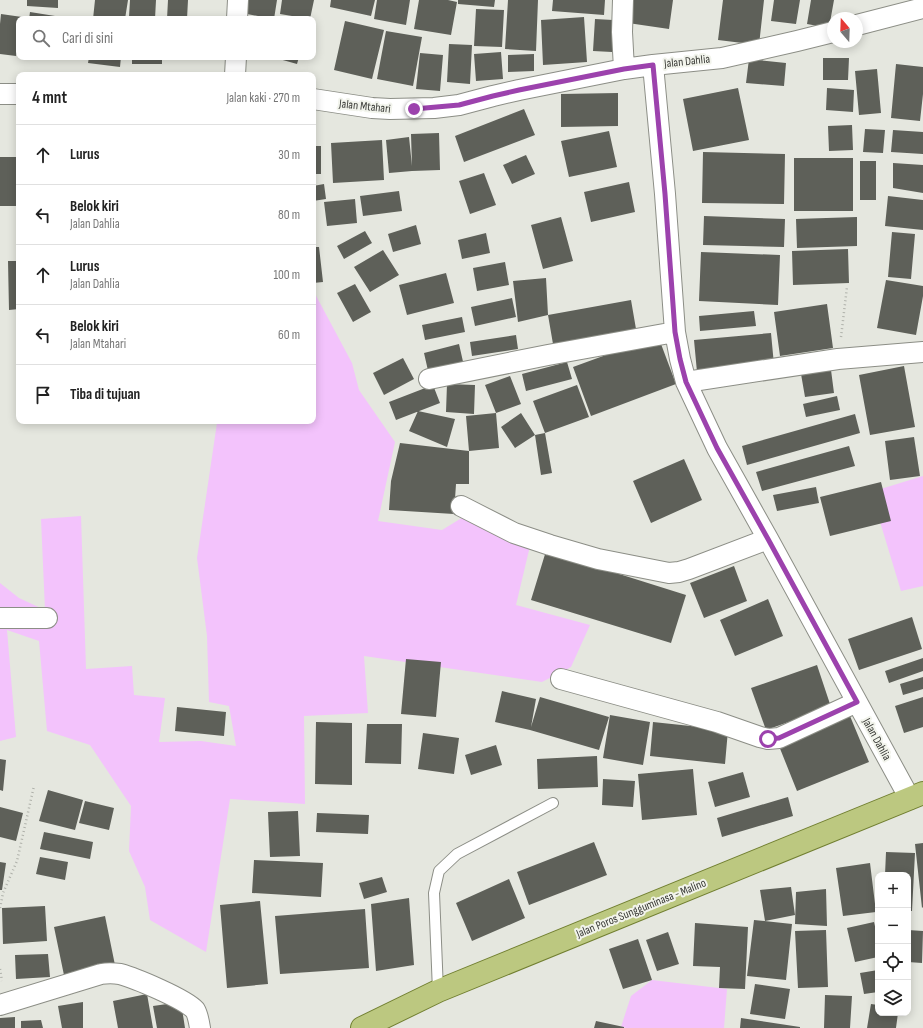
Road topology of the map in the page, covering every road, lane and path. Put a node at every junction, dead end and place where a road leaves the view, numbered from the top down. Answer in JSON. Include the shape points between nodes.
{"nodes":[{"id":1,"x":238,"y":0,"type":"edge"},
{"id":2,"x":623,"y":0,"type":"edge"},
{"id":3,"x":923,"y":8,"type":"edge"},
{"id":4,"x":237,"y":16,"type":"edge"},
{"id":5,"x":863,"y":23,"type":"edge"},
{"id":6,"x":827,"y":34,"type":"edge"},
{"id":7,"x":236,"y":60,"type":"edge"},
{"id":8,"x":653,"y":65,"type":"junction"},
{"id":9,"x":624,"y":69,"type":"junction"},
{"id":10,"x":235,"y":72,"type":"edge"},
{"id":11,"x":0,"y":94,"type":"edge"},
{"id":12,"x":16,"y":94,"type":"edge"},
{"id":13,"x":316,"y":99,"type":"edge"},
{"id":14,"x":847,"y":287,"type":"dead end"},
{"id":15,"x":675,"y":332,"type":"junction"},
{"id":16,"x":923,"y":352,"type":"edge"},
{"id":17,"x":838,"y":359,"type":"junction"},
{"id":18,"x":429,"y":379,"type":"dead end"},
{"id":19,"x":686,"y":382,"type":"junction"},
{"id":20,"x":461,"y":506,"type":"dead end"},
{"id":21,"x":768,"y":539,"type":"junction"},
{"id":22,"x":0,"y":618,"type":"edge"},
{"id":23,"x":47,"y":618,"type":"dead end"},
{"id":24,"x":561,"y":679,"type":"dead end"},
{"id":25,"x":857,"y":702,"type":"junction"},
{"id":26,"x":34,"y":786,"type":"dead end"},
{"id":27,"x":916,"y":796,"type":"edge"},
{"id":28,"x":553,"y":803,"type":"dead end"},
{"id":29,"x":0,"y":908,"type":"edge"},
{"id":30,"x":438,"y":991,"type":"junction"},
{"id":31,"x":0,"y":1005,"type":"edge"},
{"id":32,"x":366,"y":1027,"type":"edge"},
{"id":33,"x":200,"y":1028,"type":"edge"}],
"edges":[{"from":1,"to":4,"type":"street"},
{"from":2,"to":9,"type":"street"},
{"from":3,"to":5,"type":"street"},
{"from":6,"to":8,"type":"street","name":"Jalan Dahlia","via":[[722,58]]},
{"from":7,"to":10,"type":"street"},
{"from":8,"to":9,"type":"street","name":"Jalan Mtahari"},
{"from":8,"to":15,"type":"street","name":"Jalan Dahlia"},
{"from":9,"to":13,"type":"street","name":"Jalan Mtahari","via":[[512,91],[459,105],[434,108],[372,108]]},
{"from":11,"to":12,"type":"street"},
{"from":14,"to":17,"type":"path"},
{"from":15,"to":18,"type":"street"},
{"from":15,"to":19,"type":"street","name":"Jalan Dahlia"},
{"from":16,"to":17,"type":"street"},
{"from":17,"to":19,"type":"street"},
{"from":19,"to":21,"type":"street","name":"Jalan Dahlia","via":[[714,442]]},
{"from":20,"to":21,"type":"street","via":[[514,533],[550,546],[598,559],[669,573],[689,569]]},
{"from":21,"to":25,"type":"street","name":"Jalan Dahlia"},
{"from":22,"to":23,"type":"street"},
{"from":24,"to":25,"type":"street","via":[[717,722],[768,739],[779,738]]},
{"from":25,"to":27,"type":"street","name":"Jalan Dahlia"},
{"from":26,"to":29,"type":"path","via":[[17,861]]},
{"from":27,"to":30,"type":"main road","name":"Jalan Poros Sungguminasa - Malino"},
{"from":28,"to":30,"type":"lane","via":[[457,854],[439,871],[434,893]]},
{"from":30,"to":32,"type":"main road","name":"Jalan Poros Sungguminasa - Malino"},
{"from":31,"to":33,"type":"street","via":[[101,974],[120,974],[186,1003],[195,1011]]}]}
